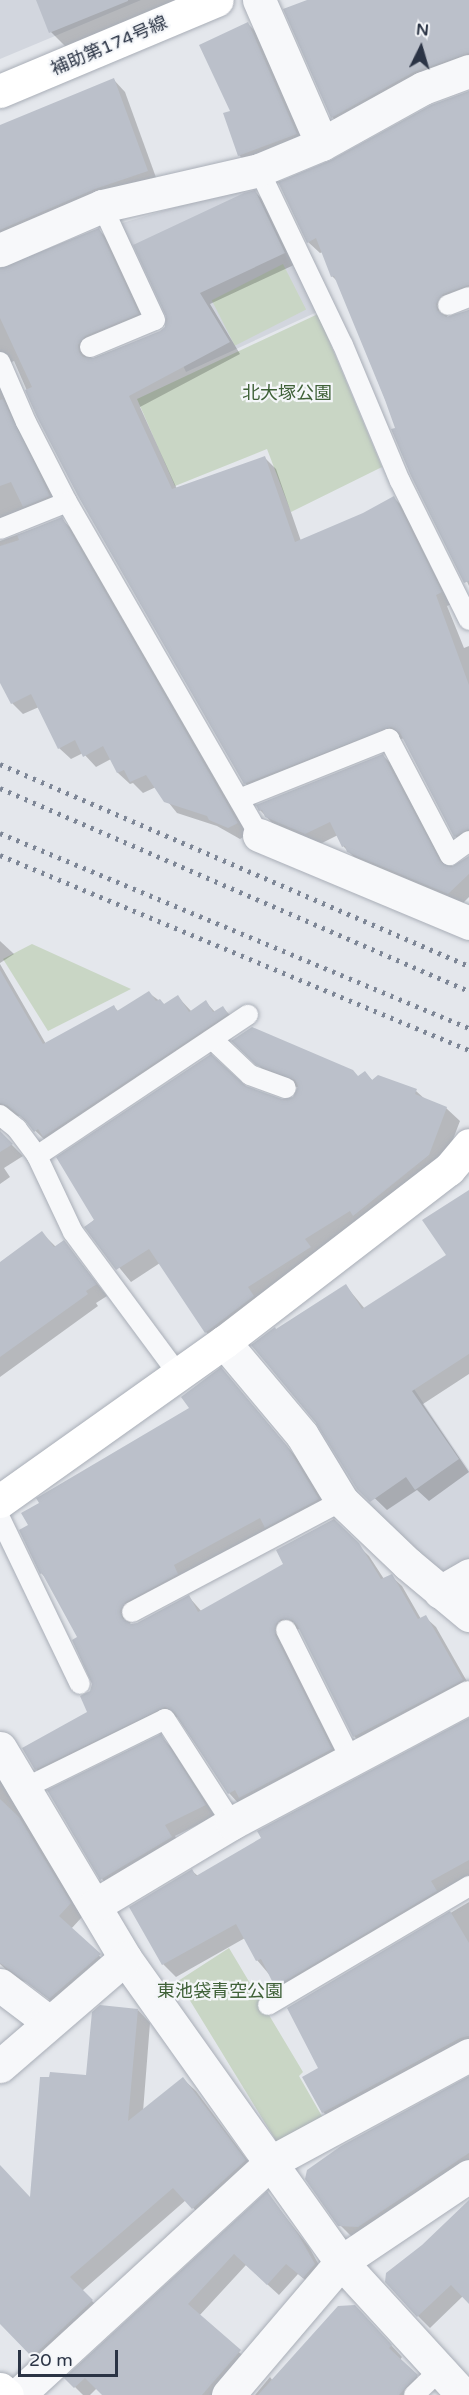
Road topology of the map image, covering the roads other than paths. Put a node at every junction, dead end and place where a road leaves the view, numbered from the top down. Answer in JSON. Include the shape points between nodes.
{"nodes":[{"id":1,"x":218,"y":0,"type":"edge"},
{"id":2,"x":259,"y":0,"type":"edge"},
{"id":3,"x":469,"y":71,"type":"edge"},
{"id":4,"x":0,"y":91,"type":"edge"},
{"id":5,"x":322,"y":144,"type":"junction"},
{"id":6,"x":259,"y":170,"type":"junction"},
{"id":7,"x":102,"y":206,"type":"junction"},
{"id":8,"x":0,"y":250,"type":"edge"},
{"id":9,"x":469,"y":297,"type":"edge"},
{"id":10,"x":448,"y":305,"type":"dead end"},
{"id":11,"x":90,"y":347,"type":"dead end"},
{"id":12,"x":0,"y":362,"type":"edge"},
{"id":13,"x":67,"y":502,"type":"junction"},
{"id":14,"x":0,"y":529,"type":"edge"},
{"id":15,"x":469,"y":620,"type":"edge"},
{"id":16,"x":239,"y":799,"type":"junction"},
{"id":17,"x":259,"y":835,"type":"joint"},
{"id":18,"x":469,"y":841,"type":"edge"},
{"id":19,"x":469,"y":923,"type":"edge"},
{"id":20,"x":248,"y":1015,"type":"dead end"},
{"id":21,"x":213,"y":1040,"type":"junction"},
{"id":22,"x":286,"y":1088,"type":"dead end"},
{"id":23,"x":0,"y":1114,"type":"edge"},
{"id":24,"x":468,"y":1148,"type":"edge"},
{"id":25,"x":36,"y":1155,"type":"junction"},
{"id":26,"x":224,"y":1342,"type":"junction"},
{"id":27,"x":179,"y":1375,"type":"junction"},
{"id":28,"x":0,"y":1501,"type":"edge"},
{"id":29,"x":342,"y":1501,"type":"junction"},
{"id":30,"x":0,"y":1518,"type":"edge"},
{"id":31,"x":469,"y":1575,"type":"edge"},
{"id":32,"x":440,"y":1592,"type":"junction"},
{"id":33,"x":132,"y":1612,"type":"dead end"},
{"id":34,"x":469,"y":1616,"type":"edge"},
{"id":35,"x":286,"y":1630,"type":"dead end"},
{"id":36,"x":80,"y":1684,"type":"dead end"},
{"id":37,"x":469,"y":1697,"type":"edge"},
{"id":38,"x":351,"y":1760,"type":"junction"},
{"id":39,"x":8,"y":1768,"type":"edge"},
{"id":40,"x":231,"y":1823,"type":"junction"},
{"id":41,"x":469,"y":1886,"type":"edge"},
{"id":42,"x":95,"y":1905,"type":"junction"},
{"id":43,"x":125,"y":1958,"type":"junction"},
{"id":44,"x":0,"y":1985,"type":"edge"},
{"id":45,"x":268,"y":2005,"type":"dead end"},
{"id":46,"x":49,"y":2022,"type":"junction"},
{"id":47,"x":469,"y":2055,"type":"edge"},
{"id":48,"x":0,"y":2066,"type":"edge"},
{"id":49,"x":271,"y":2162,"type":"junction"},
{"id":50,"x":469,"y":2176,"type":"edge"},
{"id":51,"x":341,"y":2262,"type":"junction"},
{"id":52,"x":439,"y":2371,"type":"junction"},
{"id":53,"x":0,"y":2389,"type":"edge"},
{"id":54,"x":8,"y":2395,"type":"edge"},
{"id":55,"x":18,"y":2395,"type":"edge"},
{"id":56,"x":228,"y":2395,"type":"edge"},
{"id":57,"x":414,"y":2395,"type":"edge"},
{"id":58,"x":463,"y":2395,"type":"edge"}],
"edges":[{"from":1,"to":4,"type":"main road","name":"補助第174号線"},
{"from":2,"to":5,"type":"street"},
{"from":3,"to":5,"type":"street","via":[[423,88]]},
{"from":5,"to":6,"type":"street"},
{"from":6,"to":7,"type":"street"},
{"from":6,"to":15,"type":"lane","via":[[339,336],[400,481]]},
{"from":7,"to":8,"type":"street"},
{"from":7,"to":11,"type":"lane","via":[[155,320]]},
{"from":9,"to":10,"type":"lane"},
{"from":12,"to":13,"type":"lane"},
{"from":13,"to":14,"type":"lane"},
{"from":13,"to":16,"type":"lane"},
{"from":16,"to":17,"type":"lane"},
{"from":16,"to":18,"type":"lane","via":[[389,739],[450,855]]},
{"from":17,"to":19,"type":"street"},
{"from":20,"to":21,"type":"lane"},
{"from":21,"to":22,"type":"lane","via":[[250,1075]]},
{"from":21,"to":25,"type":"lane"},
{"from":23,"to":25,"type":"lane"},
{"from":24,"to":26,"type":"main road","via":[[449,1169]]},
{"from":25,"to":27,"type":"lane","via":[[73,1232]]},
{"from":26,"to":27,"type":"main road"},
{"from":26,"to":29,"type":"street","via":[[302,1435]]},
{"from":27,"to":28,"type":"main road"},
{"from":29,"to":32,"type":"street"},
{"from":29,"to":33,"type":"lane"},
{"from":30,"to":36,"type":"lane"},
{"from":31,"to":32,"type":"street"},
{"from":32,"to":34,"type":"street"},
{"from":35,"to":38,"type":"lane"},
{"from":37,"to":38,"type":"street"},
{"from":38,"to":40,"type":"street"},
{"from":39,"to":40,"type":"lane","via":[[165,1719]]},
{"from":39,"to":42,"type":"street"},
{"from":40,"to":42,"type":"street"},
{"from":41,"to":45,"type":"lane"},
{"from":42,"to":43,"type":"street"},
{"from":43,"to":46,"type":"street"},
{"from":43,"to":49,"type":"street"},
{"from":44,"to":46,"type":"street"},
{"from":46,"to":48,"type":"street"},
{"from":47,"to":49,"type":"street"},
{"from":49,"to":51,"type":"street"},
{"from":49,"to":55,"type":"street"},
{"from":50,"to":51,"type":"street"},
{"from":51,"to":52,"type":"street"},
{"from":51,"to":56,"type":"street"},
{"from":52,"to":57,"type":"lane"},
{"from":52,"to":58,"type":"street"},
{"from":53,"to":54,"type":"main road"}]}
